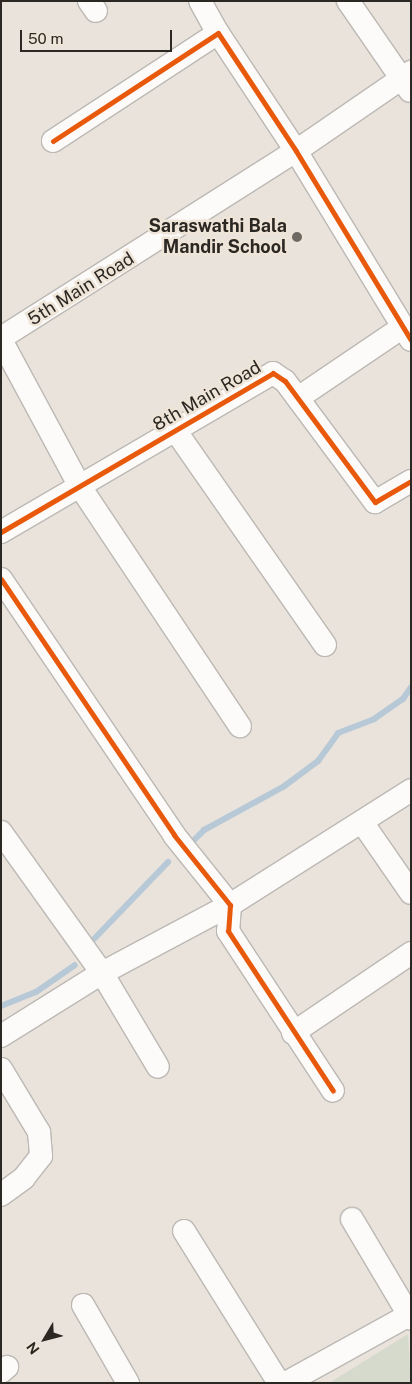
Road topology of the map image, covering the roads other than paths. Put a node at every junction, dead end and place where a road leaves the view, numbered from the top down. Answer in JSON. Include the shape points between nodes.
{"nodes":[{"id":1,"x":200,"y":1,"type":"edge"},
{"id":2,"x":348,"y":1,"type":"edge"},
{"id":3,"x":218,"y":32,"type":"junction"},
{"id":4,"x":408,"y":81,"type":"edge"},
{"id":5,"x":53,"y":141,"type":"dead end"},
{"id":6,"x":296,"y":150,"type":"junction"},
{"id":7,"x":407,"y":333,"type":"edge"},
{"id":8,"x":1,"y":339,"type":"edge"},
{"id":9,"x":298,"y":398,"type":"junction"},
{"id":10,"x":175,"y":430,"type":"junction"},
{"id":11,"x":411,"y":481,"type":"edge"},
{"id":12,"x":79,"y":485,"type":"junction"},
{"id":13,"x":1,"y":532,"type":"edge"},
{"id":14,"x":1,"y":579,"type":"edge"},
{"id":15,"x":325,"y":645,"type":"dead end"},
{"id":16,"x":240,"y":726,"type":"dead end"},
{"id":17,"x":411,"y":790,"type":"edge"},
{"id":18,"x":362,"y":822,"type":"junction"},
{"id":19,"x":1,"y":832,"type":"edge"},
{"id":20,"x":411,"y":893,"type":"edge"},
{"id":21,"x":230,"y":905,"type":"junction"},
{"id":22,"x":411,"y":953,"type":"edge"},
{"id":23,"x":102,"y":973,"type":"junction"},
{"id":24,"x":293,"y":1032,"type":"junction"},
{"id":25,"x":1,"y":1036,"type":"edge"},
{"id":26,"x":158,"y":1067,"type":"dead end"},
{"id":27,"x":1,"y":1069,"type":"edge"},
{"id":28,"x":333,"y":1091,"type":"dead end"},
{"id":29,"x":1,"y":1194,"type":"edge"},
{"id":30,"x":352,"y":1219,"type":"dead end"},
{"id":31,"x":184,"y":1231,"type":"dead end"},
{"id":32,"x":83,"y":1305,"type":"dead end"},
{"id":33,"x":410,"y":1317,"type":"edge"},
{"id":34,"x":128,"y":1383,"type":"edge"},
{"id":35,"x":279,"y":1383,"type":"edge"},
{"id":36,"x":286,"y":1383,"type":"edge"}],
"edges":[{"from":1,"to":3,"type":"street"},
{"from":2,"to":4,"type":"street"},
{"from":3,"to":5,"type":"street"},
{"from":3,"to":6,"type":"street"},
{"from":4,"to":6,"type":"street","name":"5th Main Road"},
{"from":6,"to":7,"type":"street"},
{"from":6,"to":8,"type":"street","name":"5th Main Road"},
{"from":7,"to":9,"type":"street"},
{"from":8,"to":12,"type":"street"},
{"from":9,"to":10,"type":"street","name":"8th Main Road","via":[[285,381],[273,373]]},
{"from":9,"to":11,"type":"street","name":"8th Main Road","via":[[376,502]]},
{"from":10,"to":12,"type":"street","name":"8th Main Road"},
{"from":10,"to":15,"type":"street"},
{"from":12,"to":13,"type":"street","name":"8th Main Road"},
{"from":12,"to":16,"type":"street"},
{"from":14,"to":21,"type":"street","via":[[174,835]]},
{"from":17,"to":18,"type":"street"},
{"from":18,"to":20,"type":"street"},
{"from":18,"to":21,"type":"street"},
{"from":19,"to":23,"type":"street"},
{"from":21,"to":23,"type":"street"},
{"from":21,"to":24,"type":"street","via":[[228,931]]},
{"from":22,"to":24,"type":"street"},
{"from":23,"to":25,"type":"street"},
{"from":23,"to":26,"type":"street"},
{"from":24,"to":28,"type":"street"},
{"from":27,"to":29,"type":"street","via":[[39,1132],[41,1156],[24,1178]]},
{"from":30,"to":33,"type":"street"},
{"from":31,"to":35,"type":"street"},
{"from":32,"to":34,"type":"street"},
{"from":33,"to":36,"type":"street"}]}
